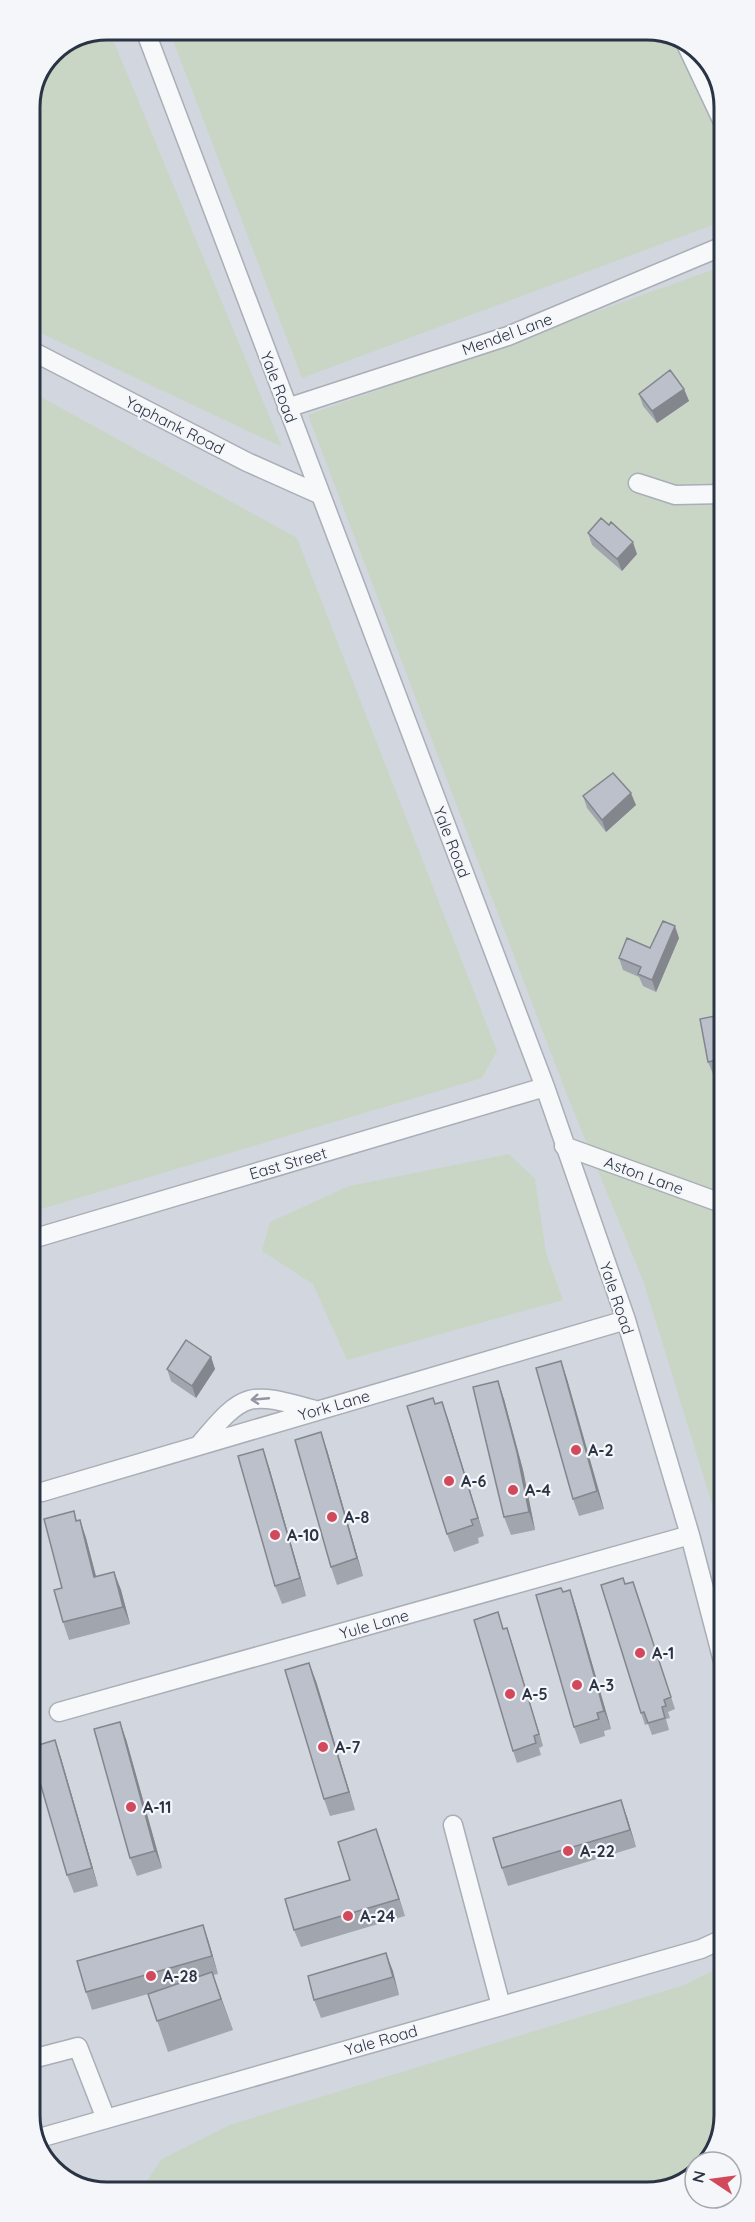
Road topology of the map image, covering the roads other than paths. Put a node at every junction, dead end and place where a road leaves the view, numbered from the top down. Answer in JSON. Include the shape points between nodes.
{"nodes":[{"id":1,"x":149,"y":40,"type":"edge"},
{"id":2,"x":692,"y":57,"type":"edge"},
{"id":3,"x":714,"y":103,"type":"edge"},
{"id":4,"x":714,"y":250,"type":"edge"},
{"id":5,"x":40,"y":355,"type":"edge"},
{"id":6,"x":287,"y":408,"type":"junction"},
{"id":7,"x":638,"y":483,"type":"dead end"},
{"id":8,"x":714,"y":494,"type":"edge"},
{"id":9,"x":321,"y":495,"type":"junction"},
{"id":10,"x":545,"y":1087,"type":"junction"},
{"id":11,"x":564,"y":1146,"type":"junction"},
{"id":12,"x":714,"y":1200,"type":"edge"},
{"id":13,"x":40,"y":1237,"type":"edge"},
{"id":14,"x":626,"y":1320,"type":"junction"},
{"id":15,"x":317,"y":1410,"type":"junction"},
{"id":16,"x":200,"y":1444,"type":"junction"},
{"id":17,"x":42,"y":1492,"type":"dead end"},
{"id":18,"x":690,"y":1535,"type":"junction"},
{"id":19,"x":714,"y":1627,"type":"edge"},
{"id":20,"x":59,"y":1712,"type":"dead end"},
{"id":21,"x":453,"y":1824,"type":"dead end"},
{"id":22,"x":714,"y":1943,"type":"edge"},
{"id":23,"x":501,"y":2006,"type":"junction"},
{"id":24,"x":40,"y":2058,"type":"edge"},
{"id":25,"x":105,"y":2119,"type":"junction"},
{"id":26,"x":45,"y":2136,"type":"edge"}],
"edges":[{"from":1,"to":6,"type":"street","name":"Yale Road"},
{"from":2,"to":3,"type":"street"},
{"from":4,"to":6,"type":"street","name":"Mendel Lane","via":[[508,336]]},
{"from":5,"to":9,"type":"street","name":"Yaphank Road","via":[[247,462]]},
{"from":6,"to":9,"type":"street","name":"Yale Road"},
{"from":7,"to":8,"type":"street","via":[[675,495]]},
{"from":9,"to":10,"type":"street","name":"Yale Road"},
{"from":10,"to":11,"type":"street","name":"Yale Road"},
{"from":10,"to":13,"type":"street","name":"East Street"},
{"from":11,"to":12,"type":"street","name":"Aston Lane"},
{"from":11,"to":14,"type":"street","name":"Yale Road"},
{"from":14,"to":15,"type":"street","name":"York Lane"},
{"from":14,"to":18,"type":"street","name":"Yale Road"},
{"from":15,"to":16,"type":"street","name":"York Lane"},
{"from":15,"to":16,"type":"street","one_way":true,"via":[[267,1397],[248,1400],[234,1405]]},
{"from":16,"to":17,"type":"street","name":"York Lane"},
{"from":18,"to":19,"type":"street","name":"Yale Road"},
{"from":18,"to":20,"type":"street","name":"Yule Lane"},
{"from":21,"to":23,"type":"street"},
{"from":22,"to":23,"type":"street","name":"Yale Road"},
{"from":23,"to":25,"type":"street","name":"Yale Road"},
{"from":24,"to":25,"type":"street","via":[[78,2047]]},
{"from":25,"to":26,"type":"street","name":"Yale Road"}]}
